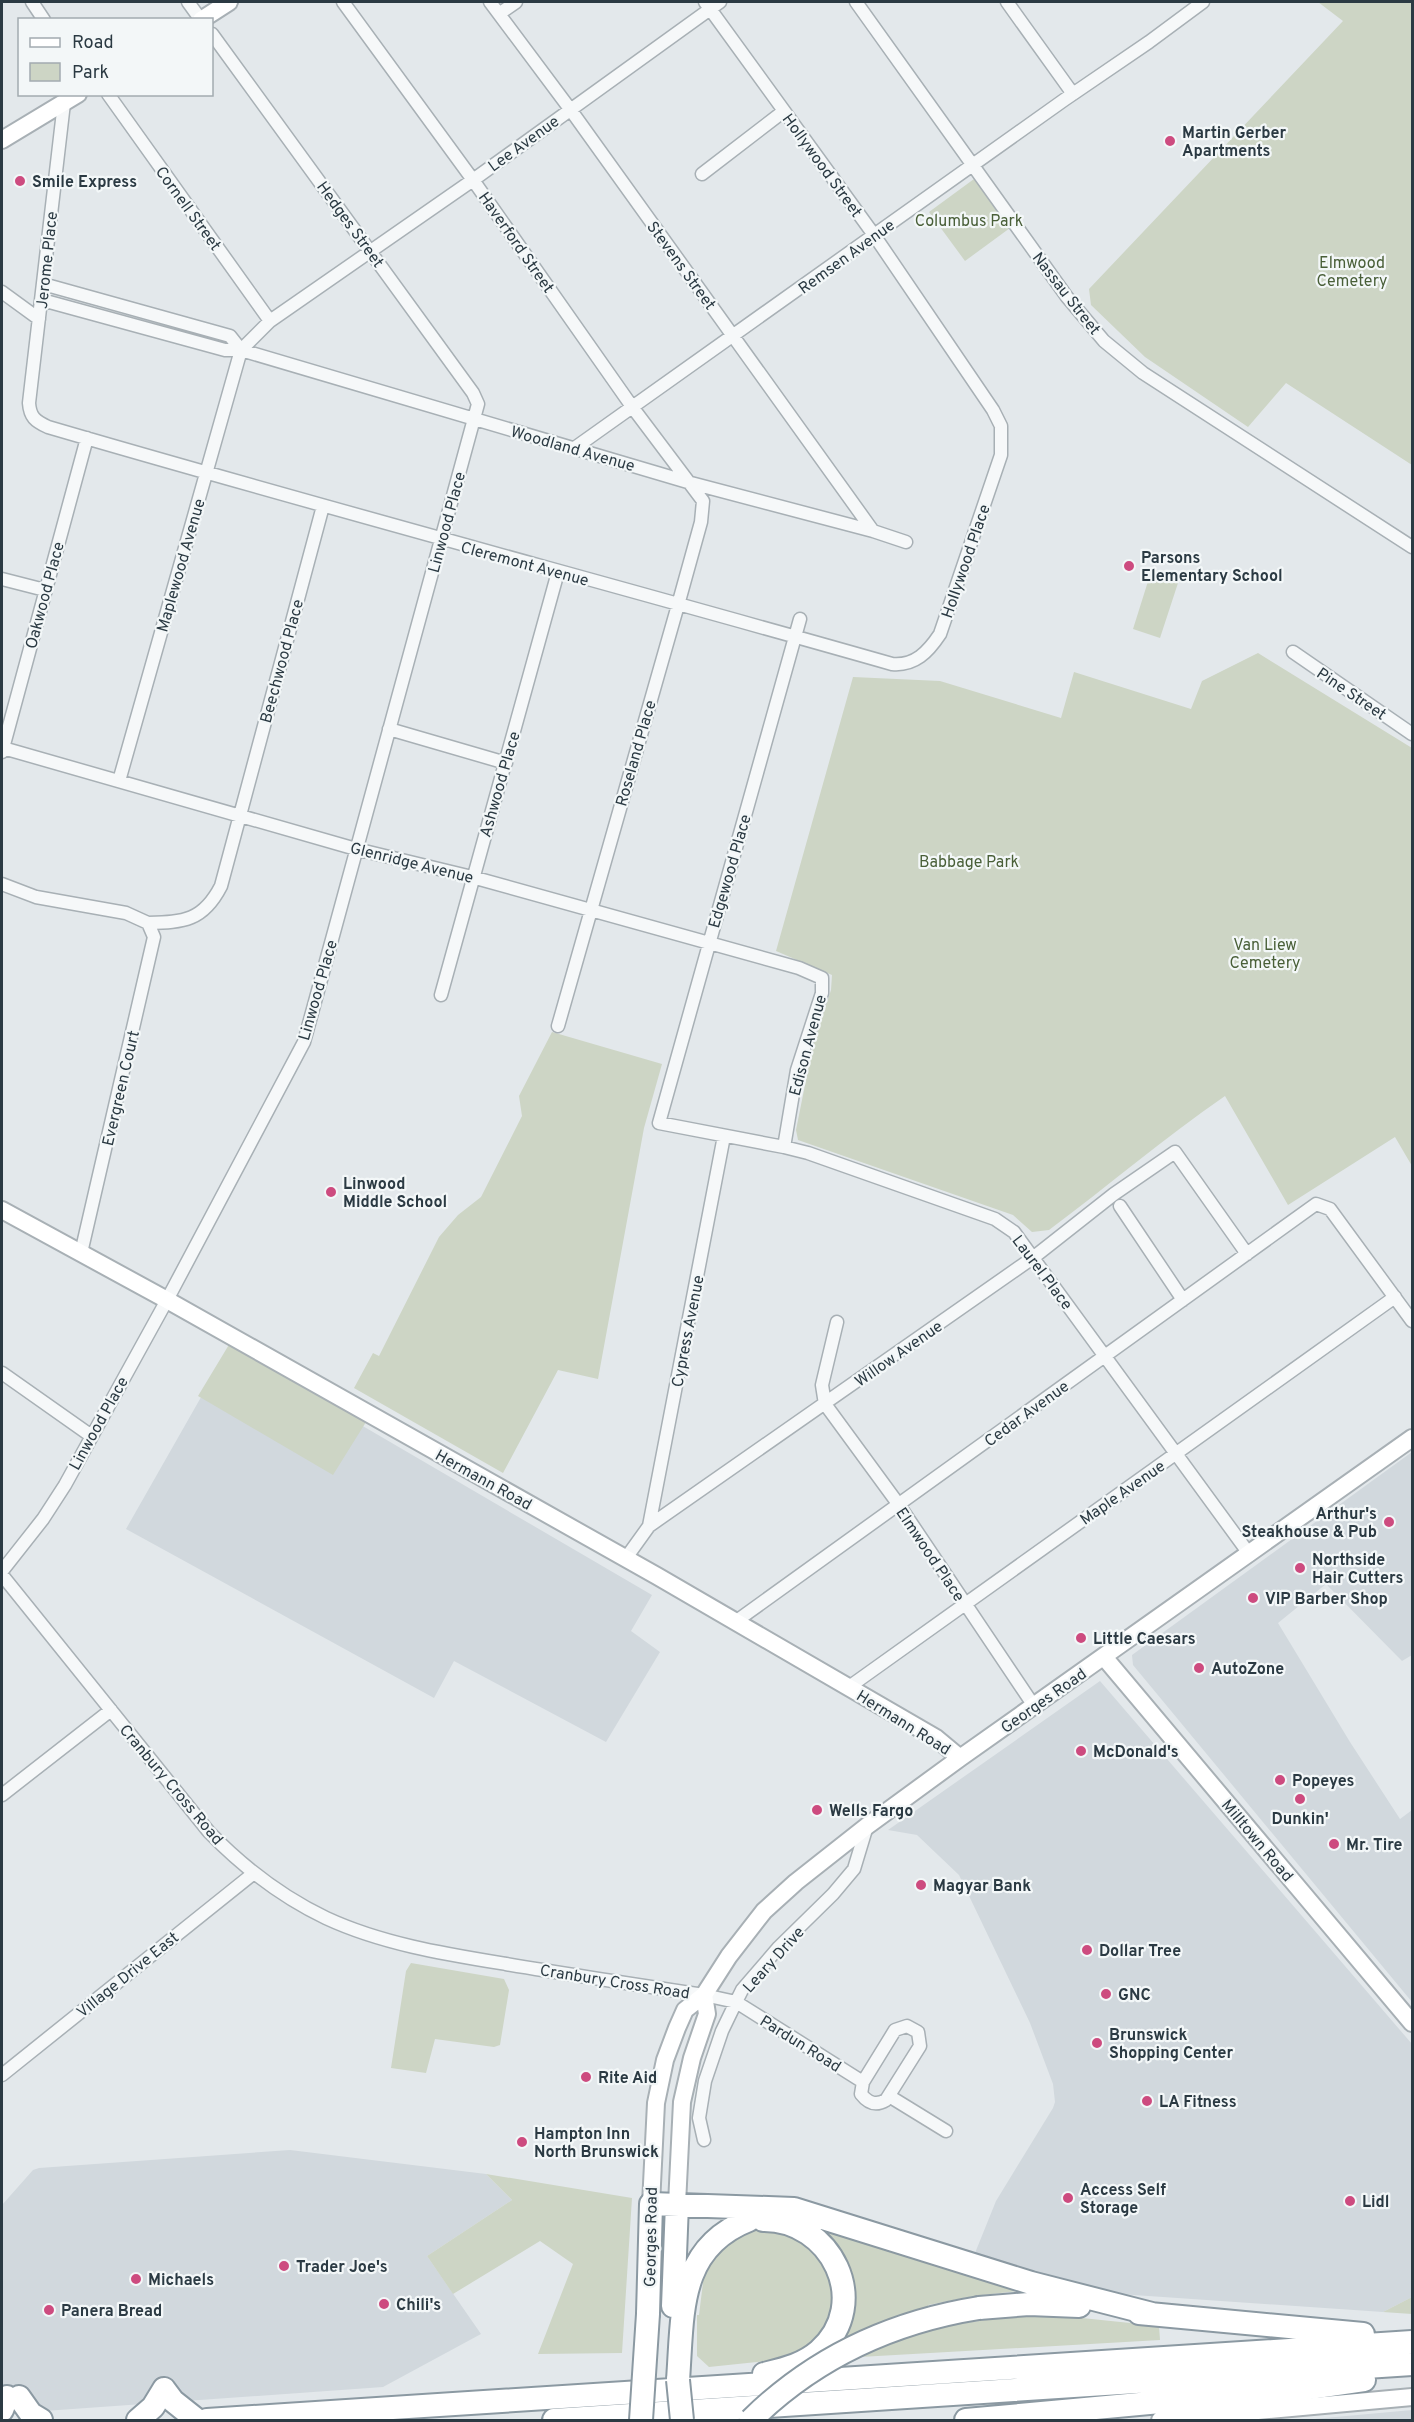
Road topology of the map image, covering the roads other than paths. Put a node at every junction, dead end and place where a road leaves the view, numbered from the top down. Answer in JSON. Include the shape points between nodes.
{"nodes":[{"id":1,"x":32,"y":2,"type":"edge"},
{"id":2,"x":188,"y":2,"type":"edge"},
{"id":3,"x":229,"y":2,"type":"edge"},
{"id":4,"x":343,"y":2,"type":"edge"},
{"id":5,"x":489,"y":2,"type":"edge"},
{"id":6,"x":516,"y":2,"type":"edge"},
{"id":7,"x":856,"y":2,"type":"edge"},
{"id":8,"x":1007,"y":2,"type":"edge"},
{"id":9,"x":1203,"y":2,"type":"edge"},
{"id":10,"x":712,"y":4,"type":"edge"},
{"id":11,"x":499,"y":14,"type":"junction"},
{"id":12,"x":43,"y":18,"type":"edge"},
{"id":13,"x":200,"y":18,"type":"edge"},
{"id":14,"x":203,"y":18,"type":"edge"},
{"id":15,"x":213,"y":35,"type":"edge"},
{"id":16,"x":1073,"y":93,"type":"junction"},
{"id":17,"x":109,"y":96,"type":"edge"},
{"id":18,"x":71,"y":98,"type":"edge"},
{"id":19,"x":570,"y":109,"type":"junction"},
{"id":20,"x":784,"y":111,"type":"junction"},
{"id":21,"x":2,"y":140,"type":"edge"},
{"id":22,"x":973,"y":165,"type":"junction"},
{"id":23,"x":702,"y":174,"type":"dead end"},
{"id":24,"x":473,"y":180,"type":"junction"},
{"id":25,"x":874,"y":235,"type":"junction"},
{"id":26,"x":371,"y":251,"type":"junction"},
{"id":27,"x":43,"y":285,"type":"junction"},
{"id":28,"x":2,"y":292,"type":"edge"},
{"id":29,"x":42,"y":300,"type":"junction"},
{"id":30,"x":39,"y":319,"type":"junction"},
{"id":31,"x":270,"y":321,"type":"junction"},
{"id":32,"x":733,"y":337,"type":"junction"},
{"id":33,"x":241,"y":350,"type":"junction"},
{"id":34,"x":633,"y":408,"type":"junction"},
{"id":35,"x":32,"y":417,"type":"joint"},
{"id":36,"x":474,"y":420,"type":"junction"},
{"id":37,"x":87,"y":438,"type":"junction"},
{"id":38,"x":576,"y":447,"type":"junction"},
{"id":39,"x":1001,"y":455,"type":"joint"},
{"id":40,"x":206,"y":473,"type":"junction"},
{"id":41,"x":691,"y":483,"type":"junction"},
{"id":42,"x":322,"y":506,"type":"junction"},
{"id":43,"x":873,"y":531,"type":"junction"},
{"id":44,"x":440,"y":540,"type":"junction"},
{"id":45,"x":906,"y":542,"type":"dead end"},
{"id":46,"x":1413,"y":547,"type":"edge"},
{"id":47,"x":558,"y":572,"type":"junction"},
{"id":48,"x":2,"y":579,"type":"edge"},
{"id":49,"x":45,"y":590,"type":"junction"},
{"id":50,"x":678,"y":605,"type":"junction"},
{"id":51,"x":800,"y":619,"type":"dead end"},
{"id":52,"x":795,"y":636,"type":"junction"},
{"id":53,"x":1293,"y":652,"type":"dead end"},
{"id":54,"x":917,"y":659,"type":"joint"},
{"id":55,"x":389,"y":729,"type":"junction"},
{"id":56,"x":1413,"y":734,"type":"edge"},
{"id":57,"x":2,"y":750,"type":"edge"},
{"id":58,"x":506,"y":763,"type":"junction"},
{"id":59,"x":119,"y":781,"type":"junction"},
{"id":60,"x":239,"y":816,"type":"junction"},
{"id":61,"x":356,"y":849,"type":"junction"},
{"id":62,"x":472,"y":877,"type":"junction"},
{"id":63,"x":2,"y":884,"type":"edge"},
{"id":64,"x":590,"y":910,"type":"junction"},
{"id":65,"x":148,"y":923,"type":"junction"},
{"id":66,"x":709,"y":943,"type":"junction"},
{"id":67,"x":822,"y":978,"type":"joint"},
{"id":68,"x":441,"y":995,"type":"dead end"},
{"id":69,"x":558,"y":1026,"type":"dead end"},
{"id":70,"x":659,"y":1123,"type":"joint"},
{"id":71,"x":724,"y":1136,"type":"junction"},
{"id":72,"x":784,"y":1147,"type":"junction"},
{"id":73,"x":1120,"y":1206,"type":"dead end"},
{"id":74,"x":2,"y":1210,"type":"edge"},
{"id":75,"x":81,"y":1253,"type":"junction"},
{"id":76,"x":1246,"y":1254,"type":"junction"},
{"id":77,"x":1034,"y":1257,"type":"junction"},
{"id":78,"x":1395,"y":1297,"type":"junction"},
{"id":79,"x":167,"y":1300,"type":"junction"},
{"id":80,"x":1183,"y":1300,"type":"junction"},
{"id":81,"x":1413,"y":1321,"type":"edge"},
{"id":82,"x":837,"y":1322,"type":"dead end"},
{"id":83,"x":1105,"y":1356,"type":"junction"},
{"id":84,"x":2,"y":1373,"type":"edge"},
{"id":85,"x":825,"y":1404,"type":"junction"},
{"id":86,"x":90,"y":1436,"type":"junction"},
{"id":87,"x":1413,"y":1438,"type":"edge"},
{"id":88,"x":1176,"y":1453,"type":"junction"},
{"id":89,"x":899,"y":1505,"type":"junction"},
{"id":90,"x":649,"y":1526,"type":"junction"},
{"id":91,"x":1250,"y":1555,"type":"junction"},
{"id":92,"x":626,"y":1558,"type":"junction"},
{"id":93,"x":2,"y":1573,"type":"edge"},
{"id":94,"x":965,"y":1603,"type":"junction"},
{"id":95,"x":735,"y":1622,"type":"junction"},
{"id":96,"x":1104,"y":1657,"type":"junction"},
{"id":97,"x":849,"y":1687,"type":"junction"},
{"id":98,"x":1034,"y":1706,"type":"junction"},
{"id":99,"x":111,"y":1710,"type":"junction"},
{"id":100,"x":960,"y":1758,"type":"junction"},
{"id":101,"x":2,"y":1795,"type":"edge"},
{"id":102,"x":867,"y":1826,"type":"junction"},
{"id":103,"x":254,"y":1873,"type":"junction"},
{"id":104,"x":704,"y":1995,"type":"junction"},
{"id":105,"x":736,"y":2002,"type":"junction"},
{"id":106,"x":1413,"y":2023,"type":"edge"},
{"id":107,"x":2,"y":2075,"type":"edge"},
{"id":108,"x":863,"y":2082,"type":"junction"},
{"id":109,"x":889,"y":2096,"type":"junction"},
{"id":110,"x":946,"y":2131,"type":"dead end"},
{"id":111,"x":704,"y":2140,"type":"dead end"},
{"id":112,"x":650,"y":2211,"type":"junction"},
{"id":113,"x":676,"y":2211,"type":"junction"},
{"id":114,"x":749,"y":2220,"type":"junction"},
{"id":115,"x":678,"y":2312,"type":"junction"},
{"id":116,"x":1152,"y":2314,"type":"junction"},
{"id":117,"x":1413,"y":2336,"type":"edge"},
{"id":118,"x":1413,"y":2342,"type":"edge"},
{"id":119,"x":1413,"y":2364,"type":"edge"},
{"id":120,"x":1413,"y":2373,"type":"edge"},
{"id":121,"x":700,"y":2388,"type":"junction"},
{"id":122,"x":1413,"y":2397,"type":"edge"},
{"id":123,"x":9,"y":2401,"type":"edge"},
{"id":124,"x":661,"y":2418,"type":"edge"},
{"id":125,"x":41,"y":2421,"type":"edge"},
{"id":126,"x":138,"y":2421,"type":"edge"},
{"id":127,"x":197,"y":2421,"type":"edge"},
{"id":128,"x":207,"y":2421,"type":"edge"},
{"id":129,"x":554,"y":2421,"type":"edge"},
{"id":130,"x":633,"y":2421,"type":"edge"},
{"id":131,"x":751,"y":2421,"type":"edge"},
{"id":132,"x":966,"y":2421,"type":"edge"},
{"id":133,"x":1160,"y":2421,"type":"edge"}],
"edges":[{"from":1,"to":12,"type":"street"},
{"from":2,"to":13,"type":"street"},
{"from":3,"to":14,"type":"street"},
{"from":4,"to":24,"type":"street","name":"Haverford Street"},
{"from":5,"to":11,"type":"street","name":"Stevens Street"},
{"from":6,"to":11,"type":"street"},
{"from":7,"to":22,"type":"street","name":"Nassau Street"},
{"from":8,"to":16,"type":"street"},
{"from":9,"to":16,"type":"street","name":"Remsen Avenue"},
{"from":10,"to":19,"type":"street","name":"Lee Avenue"},
{"from":10,"to":20,"type":"street","name":"Hollywood Street"},
{"from":11,"to":19,"type":"street","name":"Stevens Street"},
{"from":15,"to":26,"type":"street","name":"Hedges Street"},
{"from":16,"to":22,"type":"street","name":"Remsen Avenue"},
{"from":17,"to":31,"type":"street","name":"Cornell Street"},
{"from":18,"to":21,"type":"street"},
{"from":18,"to":27,"type":"street","name":"Jerome Place"},
{"from":19,"to":24,"type":"street","name":"Lee Avenue"},
{"from":19,"to":32,"type":"street","name":"Stevens Street"},
{"from":20,"to":23,"type":"street"},
{"from":20,"to":25,"type":"street","name":"Hollywood Street"},
{"from":22,"to":25,"type":"street","name":"Remsen Avenue"},
{"from":22,"to":46,"type":"street","name":"Nassau Street","via":[[1067,297],[1104,341],[1143,373]]},
{"from":24,"to":26,"type":"street","name":"Lee Avenue"},
{"from":24,"to":34,"type":"street","name":"Haverford Street"},
{"from":25,"to":32,"type":"street","name":"Remsen Avenue"},
{"from":25,"to":39,"type":"street","name":"Hollywood Street","via":[[993,410],[1001,426]]},
{"from":26,"to":31,"type":"street","name":"Lee Avenue"},
{"from":26,"to":36,"type":"street","name":"Hedges Street","via":[[477,398]]},
{"from":27,"to":29,"type":"street","name":"Jerome Place"},
{"from":27,"to":33,"type":"street","name":"Woodland Avenue","via":[[230,336]]},
{"from":28,"to":30,"type":"street"},
{"from":29,"to":30,"type":"street","name":"Jerome Place"},
{"from":29,"to":33,"type":"street","name":"Woodland Avenue","via":[[225,350]]},
{"from":30,"to":35,"type":"street","name":"Jerome Place","via":[[29,403]]},
{"from":31,"to":33,"type":"street","name":"Lee Avenue"},
{"from":32,"to":34,"type":"street","name":"Remsen Avenue"},
{"from":32,"to":43,"type":"street","name":"Stevens Street"},
{"from":33,"to":36,"type":"street","name":"Woodland Avenue"},
{"from":33,"to":40,"type":"street","name":"Maplewood Avenue"},
{"from":34,"to":38,"type":"street","name":"Remsen Avenue"},
{"from":34,"to":41,"type":"street","name":"Haverford Street"},
{"from":35,"to":37,"type":"street","name":"Cleremont Avenue","via":[[48,427]]},
{"from":36,"to":38,"type":"street","name":"Woodland Avenue"},
{"from":36,"to":44,"type":"street","name":"Linwood Place"},
{"from":37,"to":40,"type":"street","name":"Cleremont Avenue"},
{"from":37,"to":49,"type":"street","name":"Oakwood Place"},
{"from":38,"to":41,"type":"street","name":"Woodland Avenue"},
{"from":39,"to":54,"type":"street","name":"Hollywood Place","via":[[940,634]]},
{"from":40,"to":42,"type":"street","name":"Cleremont Avenue"},
{"from":40,"to":59,"type":"street","name":"Maplewood Avenue"},
{"from":41,"to":43,"type":"street","name":"Woodland Avenue"},
{"from":41,"to":50,"type":"street","name":"Roseland Place","via":[[703,501]]},
{"from":42,"to":44,"type":"street","name":"Cleremont Avenue"},
{"from":42,"to":60,"type":"street","name":"Beechwood Place"},
{"from":43,"to":45,"type":"street","name":"Woodland Avenue"},
{"from":44,"to":47,"type":"street","name":"Cleremont Avenue"},
{"from":44,"to":55,"type":"street","name":"Linwood Place"},
{"from":47,"to":50,"type":"street","name":"Cleremont Avenue"},
{"from":47,"to":58,"type":"street","name":"Ashwood Place"},
{"from":48,"to":49,"type":"street"},
{"from":49,"to":57,"type":"street","name":"Oakwood Place"},
{"from":50,"to":52,"type":"street","name":"Cleremont Avenue"},
{"from":50,"to":64,"type":"street","name":"Roseland Place"},
{"from":51,"to":52,"type":"street","name":"Edgewood Place"},
{"from":52,"to":54,"type":"street","name":"Cleremont Avenue","via":[[892,664]]},
{"from":52,"to":66,"type":"street","name":"Edgewood Place"},
{"from":53,"to":56,"type":"street","name":"Pine Street"},
{"from":55,"to":58,"type":"street"},
{"from":55,"to":61,"type":"street","name":"Linwood Place"},
{"from":57,"to":59,"type":"street","name":"Glenridge Avenue"},
{"from":58,"to":62,"type":"street","name":"Ashwood Place"},
{"from":59,"to":60,"type":"street","name":"Glenridge Avenue"},
{"from":60,"to":61,"type":"street","name":"Glenridge Avenue"},
{"from":60,"to":65,"type":"street","via":[[221,886],[212,903],[199,914],[178,922]]},
{"from":61,"to":62,"type":"street","name":"Glenridge Avenue"},
{"from":61,"to":79,"type":"street","name":"Linwood Place","via":[[304,1042]]},
{"from":62,"to":64,"type":"street","name":"Glenridge Avenue"},
{"from":62,"to":68,"type":"street","name":"Ashwood Place"},
{"from":63,"to":65,"type":"street","via":[[36,897],[126,913]]},
{"from":64,"to":66,"type":"street","name":"Glenridge Avenue"},
{"from":64,"to":69,"type":"street","name":"Roseland Place"},
{"from":65,"to":75,"type":"street","name":"Evergreen Court","via":[[154,937],[151,955]]},
{"from":66,"to":67,"type":"street","name":"Glenridge Avenue"},
{"from":66,"to":70,"type":"street","name":"Edgewood Place"},
{"from":67,"to":72,"type":"street","name":"Edison Avenue","via":[[822,993],[797,1070]]},
{"from":70,"to":71,"type":"street","name":"Laurel Place"},
{"from":71,"to":72,"type":"street","name":"Laurel Place"},
{"from":71,"to":90,"type":"street","name":"Cypress Avenue"},
{"from":72,"to":77,"type":"street","name":"Laurel Place","via":[[995,1220],[1014,1232]]},
{"from":73,"to":80,"type":"street"},
{"from":74,"to":75,"type":"street","name":"Hermann Road"},
{"from":75,"to":79,"type":"street","name":"Hermann Road"},
{"from":76,"to":77,"type":"street","name":"Willow Avenue","via":[[1176,1152],[1114,1194]]},
{"from":76,"to":78,"type":"street","name":"Cedar Avenue","via":[[1316,1204],[1330,1209]]},
{"from":76,"to":80,"type":"street","name":"Cedar Avenue"},
{"from":77,"to":83,"type":"street","name":"Laurel Place"},
{"from":77,"to":85,"type":"street","name":"Willow Avenue"},
{"from":78,"to":81,"type":"street"},
{"from":78,"to":88,"type":"street","name":"Maple Avenue"},
{"from":79,"to":86,"type":"street","name":"Linwood Place"},
{"from":79,"to":92,"type":"street","name":"Hermann Road"},
{"from":80,"to":83,"type":"street","name":"Cedar Avenue"},
{"from":82,"to":85,"type":"street","via":[[822,1385]]},
{"from":83,"to":88,"type":"street","name":"Laurel Place"},
{"from":83,"to":89,"type":"street","name":"Cedar Avenue"},
{"from":84,"to":86,"type":"street"},
{"from":85,"to":89,"type":"street","name":"Elmwood Place"},
{"from":85,"to":90,"type":"street","name":"Willow Avenue"},
{"from":86,"to":93,"type":"street","name":"Linwood Place","via":[[65,1485]]},
{"from":87,"to":91,"type":"street","name":"Georges Road"},
{"from":88,"to":91,"type":"street","name":"Laurel Place"},
{"from":88,"to":94,"type":"street","name":"Maple Avenue"},
{"from":89,"to":94,"type":"street","name":"Elmwood Place"},
{"from":89,"to":95,"type":"street","name":"Cedar Avenue"},
{"from":90,"to":92,"type":"street","name":"Willow Avenue"},
{"from":91,"to":96,"type":"street","name":"Georges Road"},
{"from":92,"to":95,"type":"street","name":"Hermann Road"},
{"from":93,"to":99,"type":"street","name":"Cranbury Cross Road"},
{"from":94,"to":97,"type":"street","name":"Maple Avenue"},
{"from":94,"to":98,"type":"street","name":"Elmwood Place"},
{"from":95,"to":97,"type":"street","name":"Hermann Road"},
{"from":96,"to":98,"type":"street","name":"Georges Road"},
{"from":96,"to":106,"type":"street","name":"Milltown Road"},
{"from":97,"to":100,"type":"street","name":"Hermann Road","via":[[936,1738]]},
{"from":98,"to":100,"type":"street","name":"Georges Road"},
{"from":99,"to":101,"type":"street"},
{"from":99,"to":103,"type":"street","name":"Cranbury Cross Road","via":[[209,1832]]},
{"from":100,"to":102,"type":"street","name":"Georges Road"},
{"from":102,"to":104,"type":"street","name":"Georges Road","via":[[764,1911]]},
{"from":102,"to":105,"type":"street","name":"Leary Drive","via":[[854,1869],[779,1947]]},
{"from":103,"to":104,"type":"street","name":"Cranbury Cross Road","via":[[306,1907],[363,1933],[444,1954]]},
{"from":103,"to":107,"type":"street","name":"Village Drive East"},
{"from":104,"to":105,"type":"street","name":"Pardun Road"},
{"from":104,"to":112,"type":"street","name":"Georges Road","via":[[685,2010],[665,2060],[654,2122]]},
{"from":104,"to":113,"type":"street","name":"Georges Road","via":[[707,2014],[682,2102]]},
{"from":105,"to":108,"type":"street","name":"Pardun Road"},
{"from":105,"to":111,"type":"street","name":"Leary Drive","via":[[705,2081],[699,2118]]},
{"from":108,"to":109,"type":"street","via":[[861,2094],[868,2101],[878,2104]]},
{"from":108,"to":109,"type":"street","via":[[895,2030],[903,2026],[913,2028],[920,2037],[920,2046]]},
{"from":109,"to":110,"type":"street"},
{"from":112,"to":113,"type":"highway"},
{"from":112,"to":124,"type":"highway","name":"Georges Road","bridge":true,"via":[[648,2314]]},
{"from":113,"to":114,"type":"highway"},
{"from":113,"to":115,"type":"highway","name":"Georges Road"},
{"from":113,"to":116,"type":"highway","via":[[794,2209],[1030,2283]]},
{"from":114,"to":115,"type":"highway","via":[[718,2236],[703,2253]]},
{"from":114,"to":121,"type":"highway","via":[[784,2222],[821,2242],[835,2261],[841,2278],[840,2318],[826,2345],[800,2364]]},
{"from":115,"to":124,"type":"highway","bridge":true,"via":[[678,2380]]},
{"from":116,"to":117,"type":"highway"},
{"from":116,"to":131,"type":"highway","bridge":true,"via":[[1044,2304],[979,2308],[913,2321],[862,2342],[813,2369]]},
{"from":118,"to":121,"type":"highway"},
{"from":119,"to":124,"type":"highway"},
{"from":120,"to":132,"type":"highway","via":[[1302,2389]]},
{"from":121,"to":128,"type":"highway"},
{"from":122,"to":133,"type":"street"},
{"from":123,"to":125,"type":"highway"},
{"from":124,"to":129,"type":"highway"},
{"from":124,"to":130,"type":"highway"},
{"from":126,"to":127,"type":"highway","via":[[157,2403],[164,2388]]}]}
